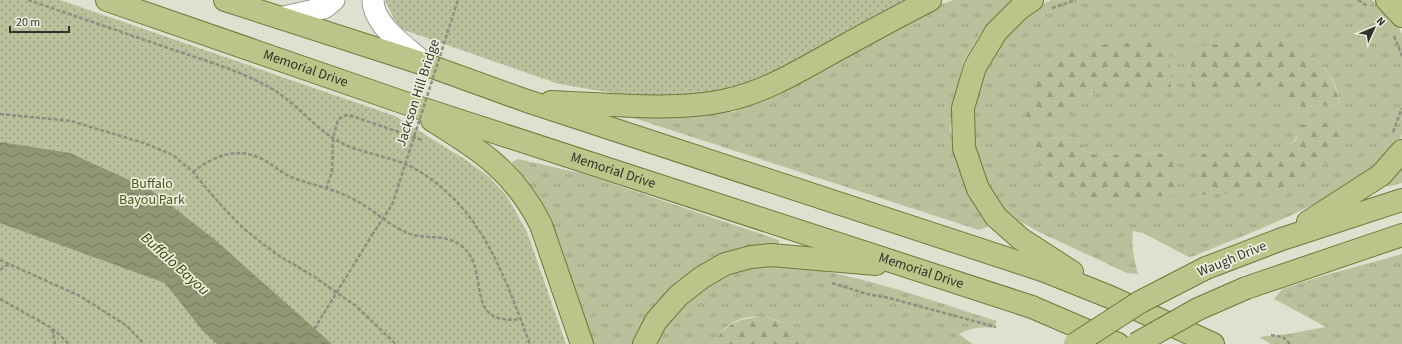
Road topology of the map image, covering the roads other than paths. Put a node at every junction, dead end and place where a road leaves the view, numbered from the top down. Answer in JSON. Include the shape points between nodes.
{"nodes":[{"id":1,"x":107,"y":0,"type":"edge"},
{"id":2,"x":225,"y":0,"type":"edge"},
{"id":3,"x":334,"y":0,"type":"edge"},
{"id":4,"x":373,"y":0,"type":"edge"},
{"id":5,"x":930,"y":0,"type":"edge"},
{"id":6,"x":1387,"y":0,"type":"edge"},
{"id":7,"x":1039,"y":6,"type":"edge"},
{"id":8,"x":1402,"y":16,"type":"edge"},
{"id":9,"x":279,"y":18,"type":"junction"},
{"id":10,"x":427,"y":65,"type":"junction"},
{"id":11,"x":527,"y":101,"type":"junction"},
{"id":12,"x":402,"y":102,"type":"junction"},
{"id":13,"x":1402,"y":151,"type":"edge"},
{"id":14,"x":1402,"y":200,"type":"edge"},
{"id":15,"x":1402,"y":235,"type":"edge"},
{"id":16,"x":1282,"y":239,"type":"junction"},
{"id":17,"x":910,"y":266,"type":"junction"},
{"id":18,"x":1110,"y":297,"type":"junction"},
{"id":19,"x":1213,"y":343,"type":"edge"},
{"id":20,"x":582,"y":344,"type":"edge"},
{"id":21,"x":644,"y":344,"type":"edge"},
{"id":22,"x":1075,"y":344,"type":"edge"},
{"id":23,"x":1118,"y":344,"type":"edge"},
{"id":24,"x":1136,"y":344,"type":"edge"}],
"edges":[{"from":1,"to":12,"type":"main road","name":"Memorial Drive"},
{"from":2,"to":9,"type":"main road"},
{"from":3,"to":9,"type":"street","via":[[324,8]]},
{"from":4,"to":10,"type":"street","via":[[374,9],[384,27]]},
{"from":5,"to":11,"type":"main road","via":[[782,80],[726,100],[696,105],[664,106]]},
{"from":6,"to":8,"type":"main road"},
{"from":7,"to":18,"type":"main road","via":[[1019,9],[996,32],[974,67],[963,108],[964,148],[978,189],[996,217],[1021,239]]},
{"from":9,"to":10,"type":"main road"},
{"from":10,"to":11,"type":"main road"},
{"from":11,"to":18,"type":"main road","via":[[1045,271]]},
{"from":12,"to":17,"type":"main road","name":"Memorial Drive"},
{"from":12,"to":20,"type":"main road","via":[[475,147],[499,166],[518,187],[541,225]]},
{"from":13,"to":16,"type":"main road","via":[[1381,175]]},
{"from":14,"to":16,"type":"main road","name":"Waugh Drive"},
{"from":15,"to":24,"type":"main road","bridge":true,"via":[[1246,288],[1198,309]]},
{"from":16,"to":22,"type":"main road","name":"Waugh Drive","bridge":true,"via":[[1206,268],[1140,302]]},
{"from":17,"to":21,"type":"main road","via":[[771,255],[725,264],[678,296],[656,321]]},
{"from":17,"to":23,"type":"main road","name":"Memorial Drive","via":[[1032,307]]},
{"from":18,"to":19,"type":"main road"}]}
